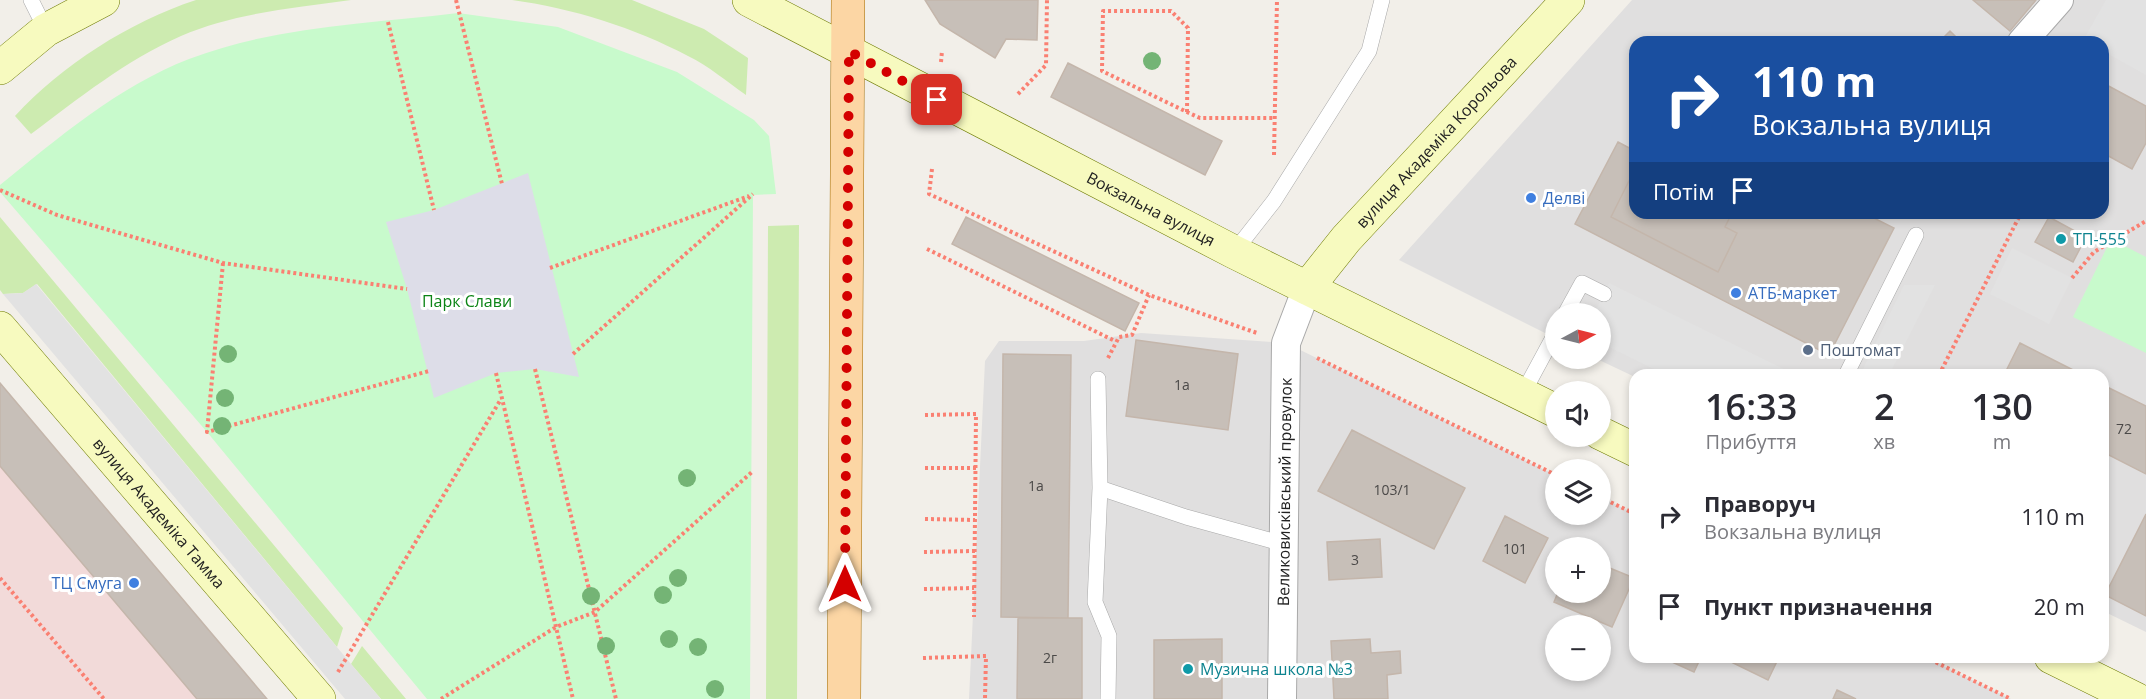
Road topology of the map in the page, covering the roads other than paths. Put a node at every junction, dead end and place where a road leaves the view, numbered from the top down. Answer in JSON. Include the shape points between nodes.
{"nodes":[{"id":1,"x":31,"y":0,"type":"edge"},
{"id":2,"x":103,"y":0,"type":"edge"},
{"id":3,"x":749,"y":0,"type":"edge"},
{"id":4,"x":849,"y":0,"type":"edge"},
{"id":5,"x":1382,"y":0,"type":"edge"},
{"id":6,"x":1568,"y":0,"type":"edge"},
{"id":7,"x":2059,"y":0,"type":"edge"},
{"id":8,"x":46,"y":30,"type":"junction"},
{"id":9,"x":2027,"y":36,"type":"edge"},
{"id":10,"x":849,"y":51,"type":"junction"},
{"id":11,"x":0,"y":68,"type":"edge"},
{"id":12,"x":1916,"y":234,"type":"dead end"},
{"id":13,"x":1234,"y":252,"type":"junction"},
{"id":14,"x":1307,"y":288,"type":"junction"},
{"id":15,"x":1604,"y":294,"type":"dead end"},
{"id":16,"x":1571,"y":303,"type":"edge"},
{"id":17,"x":0,"y":328,"type":"edge"},
{"id":18,"x":1545,"y":352,"type":"edge"},
{"id":19,"x":1849,"y":369,"type":"edge"},
{"id":20,"x":1098,"y":380,"type":"road end"},
{"id":21,"x":1522,"y":394,"type":"junction"},
{"id":22,"x":1545,"y":406,"type":"edge"},
{"id":23,"x":1611,"y":438,"type":"edge"},
{"id":24,"x":1629,"y":447,"type":"edge"},
{"id":25,"x":1100,"y":488,"type":"junction"},
{"id":26,"x":1284,"y":544,"type":"junction"},
{"id":27,"x":2063,"y":663,"type":"edge"},
{"id":28,"x":328,"y":691,"type":"edge"},
{"id":29,"x":2130,"y":698,"type":"edge"},
{"id":30,"x":844,"y":699,"type":"edge"},
{"id":31,"x":1108,"y":699,"type":"edge"},
{"id":32,"x":1282,"y":699,"type":"edge"}],
"edges":[{"from":1,"to":8,"type":"lane"},
{"from":2,"to":8,"type":"main road"},
{"from":3,"to":10,"type":"main road","name":"Вокзальна вулиця"},
{"from":4,"to":10,"type":"main road"},
{"from":5,"to":13,"type":"lane","via":[[1369,51],[1274,201]]},
{"from":6,"to":14,"type":"main road","name":"вулиця Академіка Корольова","via":[[1346,239]]},
{"from":7,"to":9,"type":"street"},
{"from":8,"to":11,"type":"main road"},
{"from":10,"to":13,"type":"main road","name":"Вокзальна вулиця"},
{"from":10,"to":30,"type":"main road"},
{"from":12,"to":19,"type":"lane"},
{"from":13,"to":14,"type":"main road","name":"Вокзальна вулиця"},
{"from":14,"to":21,"type":"main road","name":"Вокзальна вулиця"},
{"from":14,"to":26,"type":"street","name":"Великовисківський провулок","via":[[1286,343]]},
{"from":15,"to":16,"type":"lane","via":[[1582,283]]},
{"from":17,"to":28,"type":"main road","name":"вулиця Академіка Тамма"},
{"from":18,"to":21,"type":"lane"},
{"from":20,"to":25,"type":"lane"},
{"from":21,"to":22,"type":"main road","name":"Вокзальна вулиця"},
{"from":23,"to":24,"type":"main road"},
{"from":25,"to":26,"type":"lane"},
{"from":25,"to":31,"type":"lane","via":[[1095,602],[1109,636]]},
{"from":26,"to":32,"type":"street","name":"Великовисківський провулок"},
{"from":27,"to":29,"type":"main road"}]}
